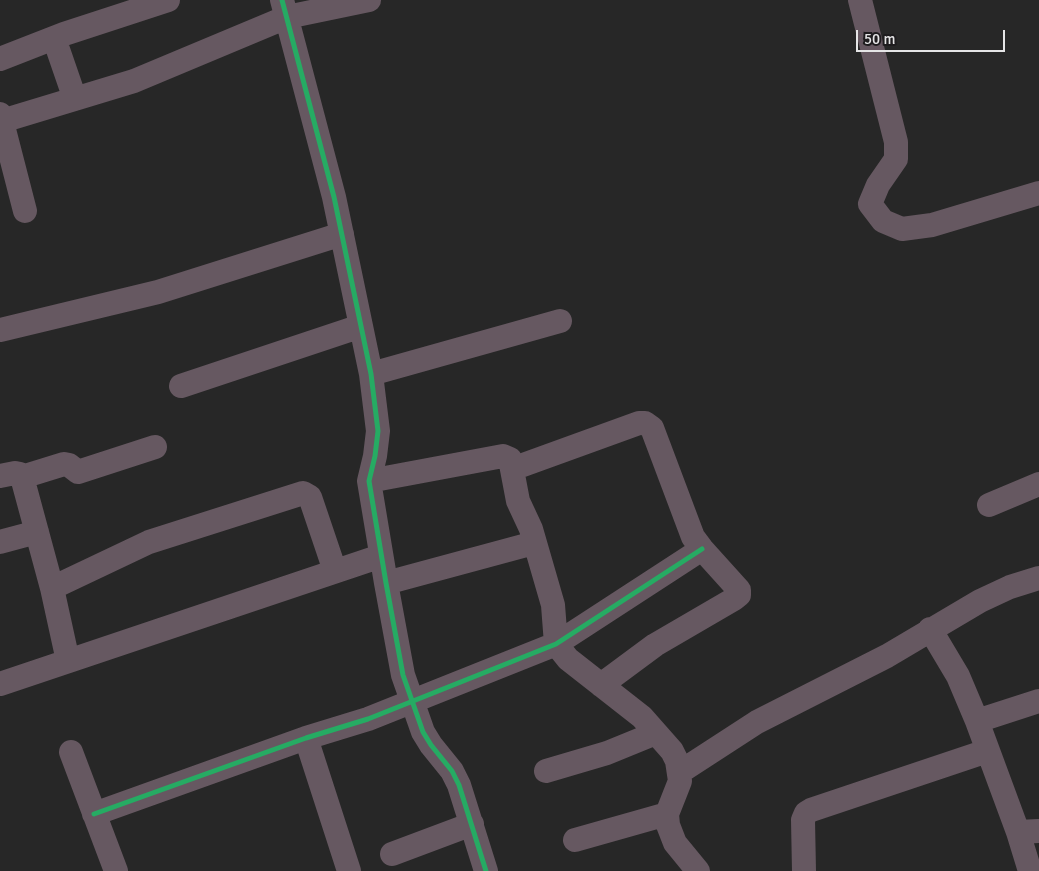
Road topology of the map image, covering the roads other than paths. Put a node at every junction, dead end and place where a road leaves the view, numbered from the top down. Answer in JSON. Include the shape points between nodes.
{"nodes":[{"id":1,"x":168,"y":0,"type":"edge"},
{"id":2,"x":369,"y":0,"type":"edge"},
{"id":3,"x":860,"y":0,"type":"edge"},
{"id":4,"x":285,"y":8,"type":"edge"},
{"id":5,"x":54,"y":38,"type":"junction"},
{"id":6,"x":0,"y":59,"type":"edge"},
{"id":7,"x":75,"y":99,"type":"junction"},
{"id":8,"x":1,"y":118,"type":"edge"},
{"id":9,"x":1039,"y":193,"type":"edge"},
{"id":10,"x":25,"y":211,"type":"dead end"},
{"id":11,"x":342,"y":234,"type":"junction"},
{"id":12,"x":560,"y":321,"type":"dead end"},
{"id":13,"x":361,"y":326,"type":"junction"},
{"id":14,"x":0,"y":330,"type":"edge"},
{"id":15,"x":371,"y":374,"type":"junction"},
{"id":16,"x":181,"y":386,"type":"dead end"},
{"id":17,"x":155,"y":448,"type":"dead end"},
{"id":18,"x":512,"y":469,"type":"junction"},
{"id":19,"x":11,"y":476,"type":"edge"},
{"id":20,"x":369,"y":481,"type":"junction"},
{"id":21,"x":1039,"y":484,"type":"edge"},
{"id":22,"x":989,"y":505,"type":"dead end"},
{"id":23,"x":37,"y":532,"type":"junction"},
{"id":24,"x":0,"y":542,"type":"edge"},
{"id":25,"x":534,"y":542,"type":"junction"},
{"id":26,"x":702,"y":549,"type":"junction"},
{"id":27,"x":381,"y":556,"type":"junction"},
{"id":28,"x":335,"y":571,"type":"junction"},
{"id":29,"x":1039,"y":578,"type":"edge"},
{"id":30,"x":386,"y":583,"type":"junction"},
{"id":31,"x":52,"y":588,"type":"junction"},
{"id":32,"x":930,"y":629,"type":"junction"},
{"id":33,"x":556,"y":644,"type":"junction"},
{"id":34,"x":68,"y":661,"type":"junction"},
{"id":35,"x":0,"y":684,"type":"edge"},
{"id":36,"x":601,"y":685,"type":"junction"},
{"id":37,"x":411,"y":700,"type":"junction"},
{"id":38,"x":1039,"y":701,"type":"edge"},
{"id":39,"x":977,"y":721,"type":"junction"},
{"id":40,"x":656,"y":733,"type":"junction"},
{"id":41,"x":306,"y":738,"type":"junction"},
{"id":42,"x":987,"y":751,"type":"junction"},
{"id":43,"x":71,"y":752,"type":"dead end"},
{"id":44,"x":546,"y":770,"type":"dead end"},
{"id":45,"x":680,"y":772,"type":"junction"},
{"id":46,"x":94,"y":814,"type":"junction"},
{"id":47,"x":667,"y":814,"type":"junction"},
{"id":48,"x":472,"y":824,"type":"junction"},
{"id":49,"x":1028,"y":832,"type":"edge"},
{"id":50,"x":575,"y":840,"type":"dead end"},
{"id":51,"x":392,"y":854,"type":"dead end"},
{"id":52,"x":116,"y":871,"type":"edge"},
{"id":53,"x":349,"y":871,"type":"edge"},
{"id":54,"x":486,"y":871,"type":"edge"},
{"id":55,"x":698,"y":871,"type":"edge"},
{"id":56,"x":804,"y":871,"type":"edge"},
{"id":57,"x":1030,"y":871,"type":"edge"}],
"edges":[{"from":1,"to":5,"type":"street"},
{"from":2,"to":4,"type":"street"},
{"from":3,"to":9,"type":"street","via":[[896,142],[896,159],[878,185],[870,204],[883,221],[902,229],[932,225]]},
{"from":4,"to":7,"type":"street","via":[[134,81]]},
{"from":4,"to":11,"type":"street"},
{"from":5,"to":6,"type":"street"},
{"from":5,"to":7,"type":"street"},
{"from":7,"to":8,"type":"street"},
{"from":8,"to":10,"type":"street"},
{"from":11,"to":13,"type":"street"},
{"from":11,"to":14,"type":"street","via":[[158,292]]},
{"from":12,"to":15,"type":"street"},
{"from":13,"to":15,"type":"street"},
{"from":13,"to":16,"type":"street"},
{"from":15,"to":20,"type":"street","via":[[378,431]]},
{"from":17,"to":19,"type":"street","via":[[78,472],[64,464]]},
{"from":18,"to":20,"type":"street","via":[[510,459],[503,456]]},
{"from":18,"to":25,"type":"street","via":[[518,501]]},
{"from":18,"to":26,"type":"street","via":[[645,423],[652,428],[688,525]]},
{"from":19,"to":23,"type":"street"},
{"from":20,"to":27,"type":"street"},
{"from":21,"to":22,"type":"street"},
{"from":23,"to":24,"type":"street"},
{"from":23,"to":31,"type":"street"},
{"from":25,"to":30,"type":"street"},
{"from":25,"to":33,"type":"street","via":[[554,605]]},
{"from":26,"to":33,"type":"street"},
{"from":26,"to":36,"type":"street","via":[[736,585],[739,595],[648,649]]},
{"from":27,"to":28,"type":"street"},
{"from":27,"to":30,"type":"street"},
{"from":28,"to":31,"type":"street","via":[[310,497],[303,493],[149,542]]},
{"from":28,"to":34,"type":"street"},
{"from":29,"to":32,"type":"street","via":[[995,593]]},
{"from":30,"to":37,"type":"street","via":[[403,675]]},
{"from":31,"to":34,"type":"street"},
{"from":32,"to":39,"type":"street","via":[[958,676]]},
{"from":32,"to":45,"type":"street","via":[[887,656],[757,722]]},
{"from":33,"to":36,"type":"street","via":[[568,659]]},
{"from":33,"to":37,"type":"street"},
{"from":34,"to":35,"type":"street"},
{"from":36,"to":40,"type":"street","via":[[642,717]]},
{"from":37,"to":41,"type":"street","via":[[355,724]]},
{"from":37,"to":48,"type":"street","via":[[422,732],[459,785]]},
{"from":38,"to":39,"type":"street"},
{"from":39,"to":42,"type":"street"},
{"from":40,"to":44,"type":"street","via":[[607,753]]},
{"from":40,"to":45,"type":"street","via":[[672,751]]},
{"from":41,"to":46,"type":"street"},
{"from":41,"to":53,"type":"street"},
{"from":42,"to":49,"type":"street"},
{"from":42,"to":56,"type":"street","via":[[806,813],[803,820]]},
{"from":43,"to":46,"type":"street"},
{"from":45,"to":47,"type":"street","via":[[680,781]]},
{"from":46,"to":52,"type":"street"},
{"from":47,"to":50,"type":"street"},
{"from":47,"to":55,"type":"street","via":[[675,843]]},
{"from":48,"to":51,"type":"street"},
{"from":48,"to":54,"type":"street"},
{"from":49,"to":57,"type":"street"}]}
